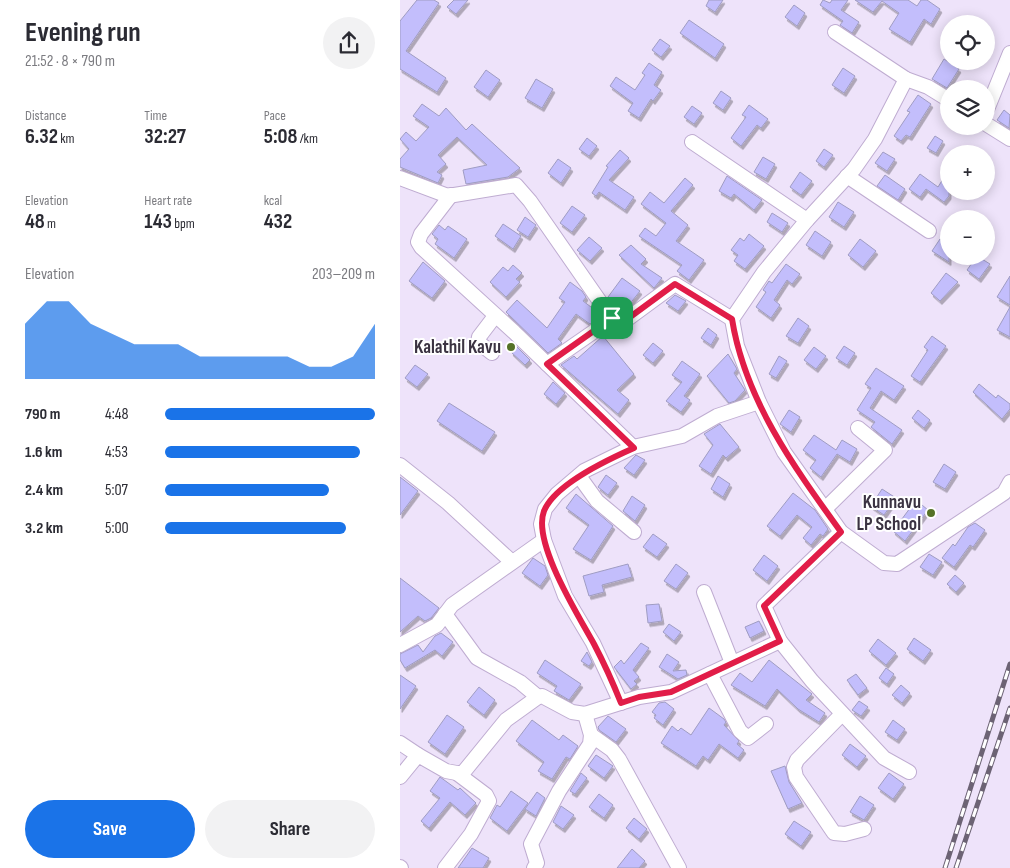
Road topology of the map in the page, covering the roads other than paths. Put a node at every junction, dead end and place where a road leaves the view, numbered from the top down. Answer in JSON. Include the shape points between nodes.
{"nodes":[{"id":1,"x":835,"y":32,"type":"dead end"},
{"id":2,"x":1010,"y":53,"type":"edge"},
{"id":3,"x":906,"y":80,"type":"junction"},
{"id":4,"x":995,"y":90,"type":"edge"},
{"id":5,"x":940,"y":94,"type":"edge"},
{"id":6,"x":995,"y":130,"type":"edge"},
{"id":7,"x":1010,"y":140,"type":"edge"},
{"id":8,"x":692,"y":142,"type":"dead end"},
{"id":9,"x":847,"y":176,"type":"junction"},
{"id":10,"x":400,"y":178,"type":"edge"},
{"id":11,"x":451,"y":195,"type":"junction"},
{"id":12,"x":807,"y":220,"type":"junction"},
{"id":13,"x":929,"y":231,"type":"dead end"},
{"id":14,"x":494,"y":316,"type":"junction"},
{"id":15,"x":612,"y":318,"type":"junction"},
{"id":16,"x":732,"y":319,"type":"junction"},
{"id":17,"x":492,"y":353,"type":"dead end"},
{"id":18,"x":547,"y":364,"type":"junction"},
{"id":19,"x":759,"y":402,"type":"junction"},
{"id":20,"x":858,"y":428,"type":"dead end"},
{"id":21,"x":634,"y":448,"type":"junction"},
{"id":22,"x":400,"y":465,"type":"edge"},
{"id":23,"x":579,"y":476,"type":"junction"},
{"id":24,"x":1010,"y":482,"type":"edge"},
{"id":25,"x":825,"y":510,"type":"junction"},
{"id":26,"x":634,"y":532,"type":"dead end"},
{"id":27,"x":841,"y":532,"type":"junction"},
{"id":28,"x":544,"y":540,"type":"junction"},
{"id":29,"x":512,"y":562,"type":"junction"},
{"id":30,"x":704,"y":592,"type":"dead end"},
{"id":31,"x":445,"y":614,"type":"junction"},
{"id":32,"x":780,"y":641,"type":"junction"},
{"id":33,"x":400,"y":645,"type":"edge"},
{"id":34,"x":732,"y":663,"type":"junction"},
{"id":35,"x":710,"y":674,"type":"junction"},
{"id":36,"x":538,"y":697,"type":"junction"},
{"id":37,"x":621,"y":703,"type":"junction"},
{"id":38,"x":585,"y":714,"type":"junction"},
{"id":39,"x":842,"y":714,"type":"junction"},
{"id":40,"x":766,"y":724,"type":"dead end"},
{"id":41,"x":590,"y":735,"type":"junction"},
{"id":42,"x":400,"y":743,"type":"edge"},
{"id":43,"x":418,"y":755,"type":"junction"},
{"id":44,"x":909,"y":772,"type":"dead end"},
{"id":45,"x":458,"y":774,"type":"junction"},
{"id":46,"x":400,"y":777,"type":"edge"},
{"id":47,"x":864,"y":829,"type":"dead end"},
{"id":48,"x":445,"y":868,"type":"edge"},
{"id":49,"x":534,"y":868,"type":"edge"},
{"id":50,"x":679,"y":868,"type":"edge"}],
"edges":[{"from":1,"to":3,"type":"street"},
{"from":2,"to":4,"type":"street"},
{"from":3,"to":5,"type":"street"},
{"from":3,"to":9,"type":"street","via":[[875,139]]},
{"from":6,"to":7,"type":"street"},
{"from":8,"to":12,"type":"street"},
{"from":9,"to":12,"type":"street"},
{"from":9,"to":13,"type":"street"},
{"from":10,"to":11,"type":"street"},
{"from":11,"to":14,"type":"street","via":[[426,226],[418,242]]},
{"from":11,"to":15,"type":"street","via":[[516,185]]},
{"from":12,"to":16,"type":"street","via":[[764,272]]},
{"from":14,"to":17,"type":"street","via":[[478,342]]},
{"from":14,"to":18,"type":"street"},
{"from":15,"to":16,"type":"street","via":[[626,320],[675,284]]},
{"from":15,"to":18,"type":"street"},
{"from":16,"to":19,"type":"street","via":[[736,346]]},
{"from":18,"to":21,"type":"street"},
{"from":19,"to":21,"type":"street","via":[[717,416],[682,436]]},
{"from":19,"to":25,"type":"street","via":[[784,452]]},
{"from":20,"to":25,"type":"street","via":[[885,450]]},
{"from":21,"to":23,"type":"street"},
{"from":22,"to":29,"type":"street","via":[[448,503]]},
{"from":23,"to":26,"type":"street","via":[[597,500]]},
{"from":23,"to":28,"type":"street","via":[[545,509],[541,524]]},
{"from":24,"to":27,"type":"street","via":[[1004,493],[897,564],[884,563]]},
{"from":25,"to":27,"type":"street"},
{"from":27,"to":32,"type":"street","via":[[764,606]]},
{"from":28,"to":29,"type":"street"},
{"from":28,"to":37,"type":"street","via":[[565,596],[593,643]]},
{"from":29,"to":31,"type":"street","via":[[452,605]]},
{"from":30,"to":34,"type":"street"},
{"from":31,"to":33,"type":"street","via":[[438,625]]},
{"from":31,"to":36,"type":"street","via":[[477,658],[520,682]]},
{"from":32,"to":34,"type":"street"},
{"from":32,"to":39,"type":"street"},
{"from":34,"to":35,"type":"street"},
{"from":35,"to":37,"type":"street","via":[[671,692]]},
{"from":35,"to":40,"type":"street","via":[[740,731],[748,738]]},
{"from":36,"to":38,"type":"street","via":[[542,696],[572,712]]},
{"from":36,"to":45,"type":"street","via":[[506,720],[466,771]]},
{"from":37,"to":38,"type":"street"},
{"from":38,"to":41,"type":"street"},
{"from":39,"to":44,"type":"street","via":[[884,758]]},
{"from":39,"to":47,"type":"street","via":[[794,767],[796,777],[834,833]]},
{"from":41,"to":49,"type":"street","via":[[590,744],[559,791],[531,844],[537,863]]},
{"from":41,"to":50,"type":"street","via":[[619,759]]},
{"from":42,"to":43,"type":"street"},
{"from":43,"to":45,"type":"street"},
{"from":43,"to":46,"type":"street"},
{"from":45,"to":48,"type":"street","via":[[490,801],[471,834]]}]}
